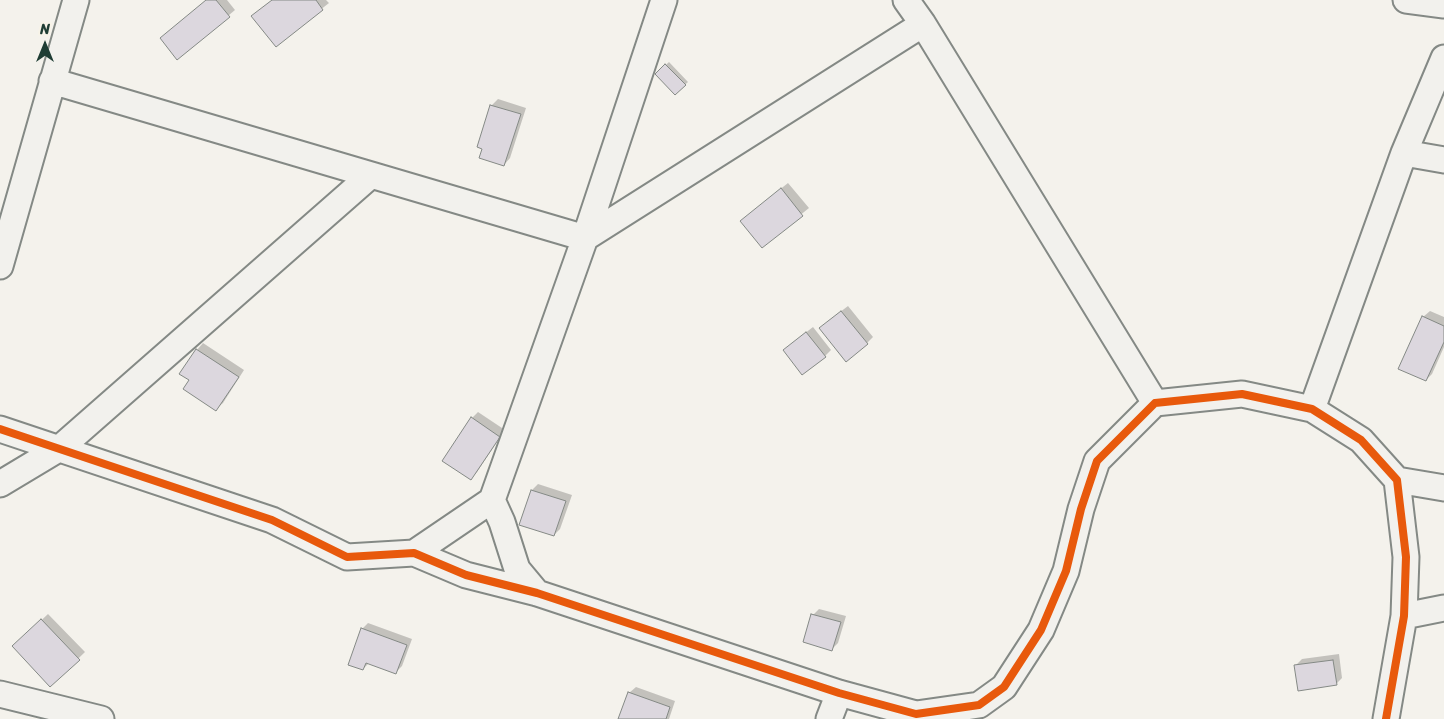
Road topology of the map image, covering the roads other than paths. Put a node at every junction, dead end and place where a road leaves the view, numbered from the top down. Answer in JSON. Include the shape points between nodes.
{"nodes":[{"id":1,"x":76,"y":0,"type":"edge"},
{"id":2,"x":664,"y":0,"type":"edge"},
{"id":3,"x":906,"y":0,"type":"edge"},
{"id":4,"x":1406,"y":0,"type":"edge"},
{"id":5,"x":1444,"y":6,"type":"edge"},
{"id":6,"x":923,"y":24,"type":"junction"},
{"id":7,"x":1444,"y":58,"type":"edge"},
{"id":8,"x":52,"y":81,"type":"junction"},
{"id":9,"x":1404,"y":152,"type":"junction"},
{"id":10,"x":1444,"y":160,"type":"edge"},
{"id":11,"x":371,"y":175,"type":"junction"},
{"id":12,"x":585,"y":238,"type":"junction"},
{"id":13,"x":0,"y":266,"type":"edge"},
{"id":14,"x":1156,"y":403,"type":"junction"},
{"id":15,"x":1312,"y":409,"type":"junction"},
{"id":16,"x":0,"y":429,"type":"edge"},
{"id":17,"x":60,"y":448,"type":"junction"},
{"id":18,"x":1397,"y":480,"type":"junction"},
{"id":19,"x":0,"y":484,"type":"edge"},
{"id":20,"x":1444,"y":488,"type":"edge"},
{"id":21,"x":492,"y":500,"type":"junction"},
{"id":22,"x":414,"y":553,"type":"junction"},
{"id":23,"x":537,"y":593,"type":"junction"},
{"id":24,"x":1444,"y":608,"type":"edge"},
{"id":25,"x":1404,"y":616,"type":"junction"},
{"id":26,"x":839,"y":693,"type":"junction"},
{"id":27,"x":0,"y":694,"type":"edge"},
{"id":28,"x":981,"y":712,"type":"edge"},
{"id":29,"x":101,"y":719,"type":"edge"},
{"id":30,"x":829,"y":719,"type":"edge"},
{"id":31,"x":1386,"y":719,"type":"edge"}],
"edges":[{"from":1,"to":8,"type":"street"},
{"from":2,"to":12,"type":"street"},
{"from":3,"to":6,"type":"street"},
{"from":4,"to":5,"type":"street"},
{"from":6,"to":12,"type":"street"},
{"from":6,"to":14,"type":"street"},
{"from":7,"to":9,"type":"street"},
{"from":8,"to":11,"type":"street"},
{"from":8,"to":13,"type":"street"},
{"from":9,"to":10,"type":"street"},
{"from":9,"to":15,"type":"street"},
{"from":11,"to":12,"type":"street"},
{"from":11,"to":17,"type":"street"},
{"from":12,"to":21,"type":"street"},
{"from":14,"to":15,"type":"street","via":[[1242,394]]},
{"from":14,"to":28,"type":"street","via":[[1097,461],[1066,571],[1041,630],[1004,688]]},
{"from":15,"to":18,"type":"street","via":[[1361,440]]},
{"from":16,"to":17,"type":"street"},
{"from":17,"to":19,"type":"street"},
{"from":17,"to":22,"type":"street","via":[[272,520],[347,557]]},
{"from":18,"to":20,"type":"street"},
{"from":18,"to":25,"type":"street","via":[[1406,557]]},
{"from":21,"to":22,"type":"street"},
{"from":21,"to":23,"type":"street","via":[[517,569]]},
{"from":22,"to":23,"type":"street","via":[[466,575]]},
{"from":23,"to":26,"type":"street"},
{"from":24,"to":25,"type":"street"},
{"from":25,"to":31,"type":"street"},
{"from":26,"to":28,"type":"street","via":[[916,714]]},
{"from":26,"to":30,"type":"street"},
{"from":27,"to":29,"type":"street"}]}
